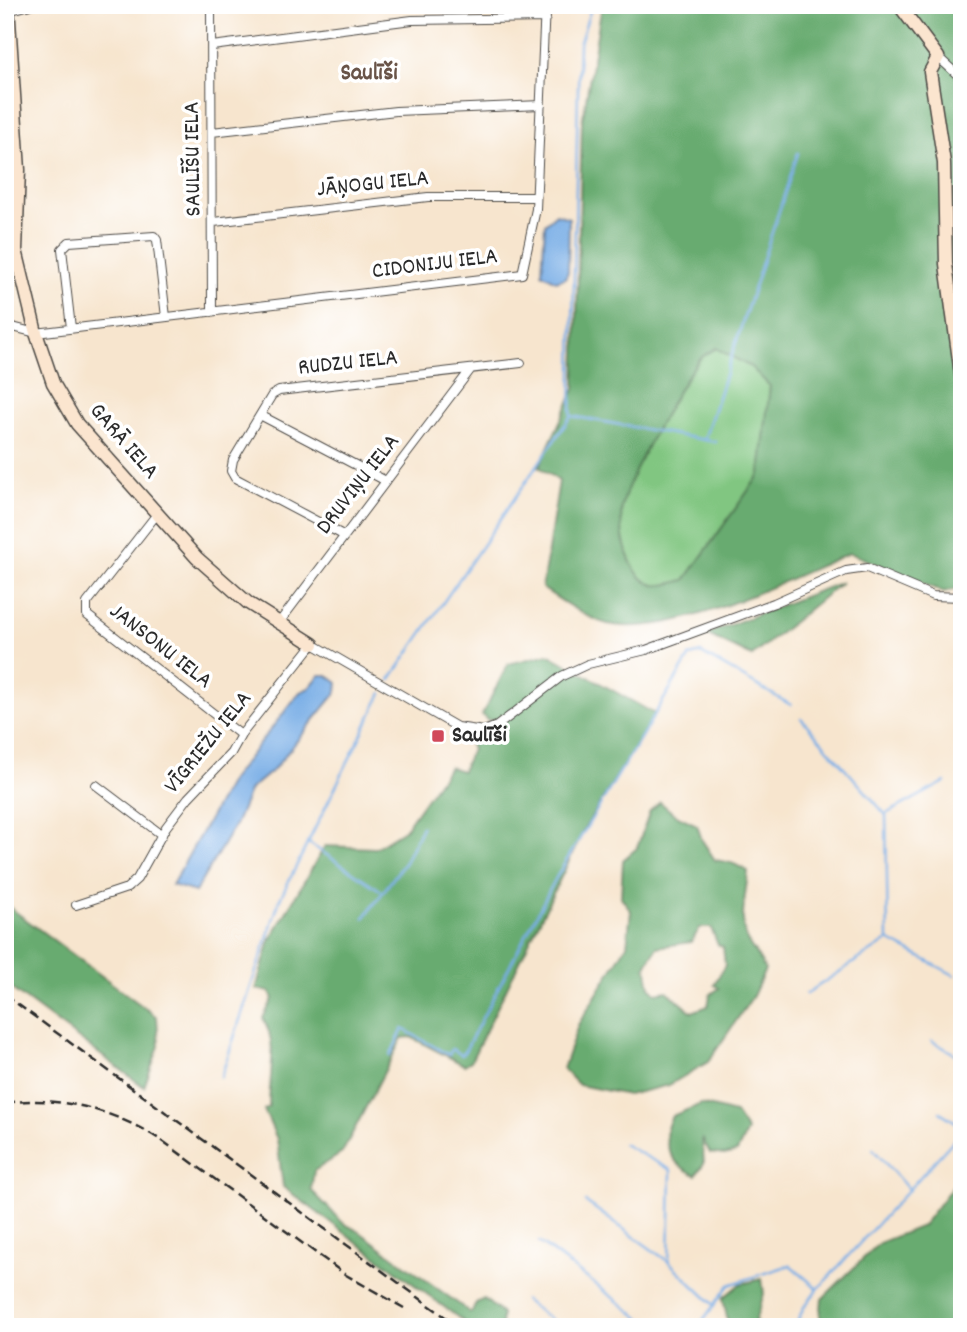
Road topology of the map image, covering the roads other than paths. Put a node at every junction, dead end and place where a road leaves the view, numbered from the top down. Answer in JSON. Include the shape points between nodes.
{"nodes":[{"id":1,"x":30,"y":5,"type":"edge"},
{"id":2,"x":211,"y":5,"type":"edge"},
{"id":3,"x":545,"y":5,"type":"edge"},
{"id":4,"x":898,"y":5,"type":"edge"},
{"id":5,"x":8,"y":8,"type":"edge"},
{"id":6,"x":546,"y":18,"type":"junction"},
{"id":7,"x":212,"y":46,"type":"junction"},
{"id":8,"x":938,"y":57,"type":"junction"},
{"id":9,"x":962,"y":79,"type":"edge"},
{"id":10,"x":541,"y":106,"type":"junction"},
{"id":11,"x":212,"y":132,"type":"junction"},
{"id":12,"x":536,"y":197,"type":"junction"},
{"id":13,"x":214,"y":222,"type":"junction"},
{"id":14,"x":212,"y":312,"type":"junction"},
{"id":15,"x":166,"y":317,"type":"junction"},
{"id":16,"x":5,"y":325,"type":"edge"},
{"id":17,"x":71,"y":328,"type":"junction"},
{"id":18,"x":36,"y":333,"type":"junction"},
{"id":19,"x":521,"y":363,"type":"dead end"},
{"id":20,"x":471,"y":369,"type":"junction"},
{"id":21,"x":962,"y":382,"type":"edge"},
{"id":22,"x":260,"y":415,"type":"junction"},
{"id":23,"x":386,"y":481,"type":"junction"},
{"id":24,"x":158,"y":514,"type":"junction"},
{"id":25,"x":344,"y":536,"type":"junction"},
{"id":26,"x":962,"y":597,"type":"edge"},
{"id":27,"x":278,"y":624,"type":"junction"},
{"id":28,"x":313,"y":645,"type":"junction"},
{"id":29,"x":241,"y":735,"type":"junction"},
{"id":30,"x":96,"y":785,"type":"dead end"},
{"id":31,"x":162,"y":835,"type":"junction"},
{"id":32,"x":76,"y":905,"type":"dead end"}],
"edges":[{"from":1,"to":5,"type":"street"},
{"from":2,"to":7,"type":"street","name":"SAULĪŠU IELA"},
{"from":3,"to":6,"type":"street","name":"CIDONIJU IELA"},
{"from":4,"to":8,"type":"street"},
{"from":5,"to":18,"type":"street","name":"GARĀ IELA","via":[[19,170],[14,232]]},
{"from":6,"to":7,"type":"street","via":[[412,20]]},
{"from":6,"to":10,"type":"street","name":"CIDONIJU IELA"},
{"from":7,"to":11,"type":"street","name":"SAULĪŠU IELA"},
{"from":8,"to":9,"type":"street"},
{"from":8,"to":21,"type":"street","via":[[930,72],[944,163],[946,264]]},
{"from":10,"to":11,"type":"street","via":[[396,111]]},
{"from":10,"to":12,"type":"street","name":"CIDONIJU IELA"},
{"from":11,"to":13,"type":"street","name":"SAULĪŠU IELA"},
{"from":12,"to":13,"type":"street","name":"JĀŅOGU IELA","via":[[428,197]]},
{"from":12,"to":14,"type":"street","name":"CIDONIJU IELA","via":[[522,274]]},
{"from":13,"to":14,"type":"street","name":"SAULĪŠU IELA"},
{"from":14,"to":15,"type":"street","name":"CIDONIJU IELA"},
{"from":15,"to":17,"type":"street","name":"CIDONIJU IELA"},
{"from":15,"to":17,"type":"street","via":[[154,236],[69,242],[62,249]]},
{"from":16,"to":18,"type":"street","name":"CIDONIJU IELA"},
{"from":17,"to":18,"type":"street","name":"CIDONIJU IELA"},
{"from":18,"to":24,"type":"street","name":"GARĀ IELA","via":[[65,406]]},
{"from":19,"to":20,"type":"street","name":"RUDZU IELA"},
{"from":20,"to":22,"type":"street","name":"RUDZU IELA","via":[[279,391]]},
{"from":20,"to":23,"type":"street","name":"DRUVIŅU IELA"},
{"from":22,"to":23,"type":"street"},
{"from":22,"to":25,"type":"street","name":"RUDZU IELA","via":[[233,460],[235,478]]},
{"from":23,"to":25,"type":"street","name":"DRUVIŅU IELA"},
{"from":24,"to":27,"type":"street","name":"GARĀ IELA","via":[[223,583]]},
{"from":24,"to":29,"type":"street","name":"JANSONU IELA","via":[[87,603],[87,615]]},
{"from":25,"to":27,"type":"street","name":"DRUVIŅU IELA"},
{"from":26,"to":28,"type":"street","name":"GARĀ IELA","via":[[933,596],[867,568],[846,571],[646,650],[588,664],[562,676],[484,732],[457,727]]},
{"from":27,"to":28,"type":"street","name":"GARĀ IELA"},
{"from":28,"to":29,"type":"street","name":"VĪGRIEŽU IELA"},
{"from":29,"to":31,"type":"street","name":"VĪGRIEŽU IELA"},
{"from":30,"to":31,"type":"street"},
{"from":31,"to":32,"type":"street","name":"VĪGRIEŽU IELA","via":[[127,888]]}]}
